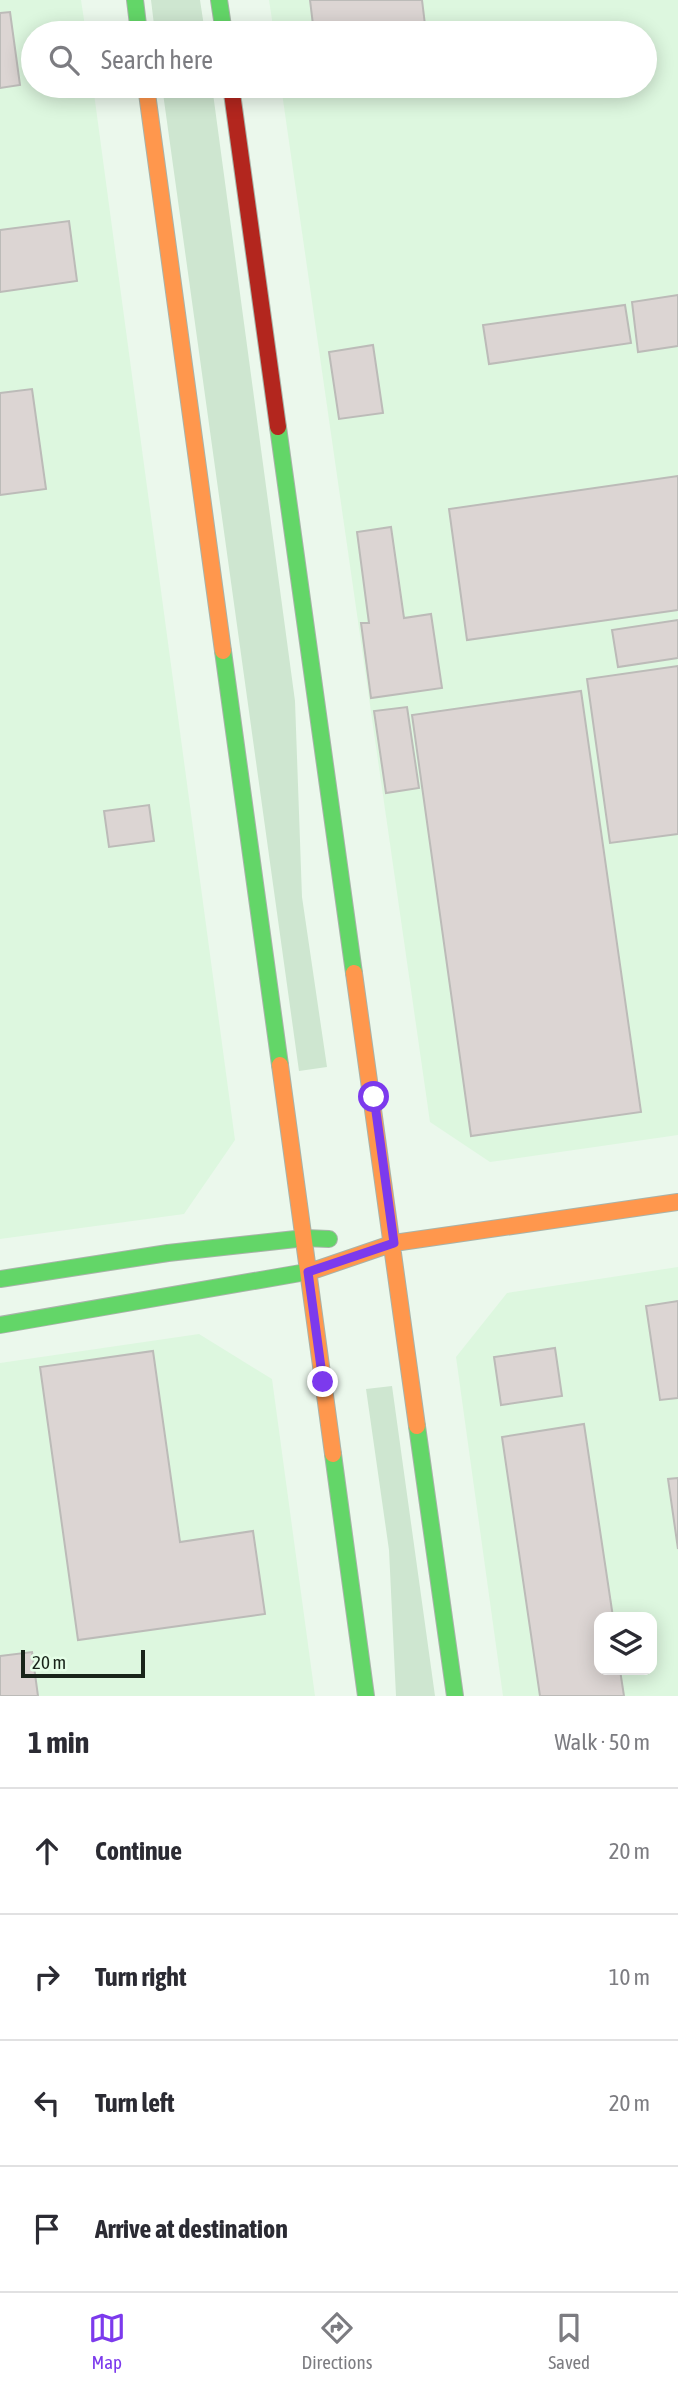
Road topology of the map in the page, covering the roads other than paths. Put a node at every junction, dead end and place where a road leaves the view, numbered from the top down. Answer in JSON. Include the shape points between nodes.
{"nodes":[{"id":1,"x":135,"y":0,"type":"edge"},
{"id":2,"x":219,"y":0,"type":"edge"},
{"id":3,"x":138,"y":21,"type":"edge"},
{"id":4,"x":222,"y":21,"type":"edge"},
{"id":5,"x":148,"y":98,"type":"edge"},
{"id":6,"x":233,"y":98,"type":"edge"},
{"id":7,"x":678,"y":1202,"type":"edge"},
{"id":8,"x":305,"y":1238,"type":"junction"},
{"id":9,"x":394,"y":1243,"type":"junction"},
{"id":10,"x":308,"y":1272,"type":"junction"},
{"id":11,"x":0,"y":1279,"type":"edge"},
{"id":12,"x":0,"y":1325,"type":"edge"},
{"id":13,"x":366,"y":1696,"type":"edge"},
{"id":14,"x":455,"y":1696,"type":"edge"}],
"edges":[{"from":1,"to":3,"type":"street"},
{"from":2,"to":4,"type":"street"},
{"from":5,"to":8,"type":"street"},
{"from":6,"to":9,"type":"street"},
{"from":7,"to":9,"type":"street"},
{"from":8,"to":9,"type":"street"},
{"from":8,"to":10,"type":"street"},
{"from":8,"to":11,"type":"street"},
{"from":9,"to":10,"type":"street"},
{"from":9,"to":14,"type":"street"},
{"from":10,"to":12,"type":"street"},
{"from":10,"to":13,"type":"street"}]}
